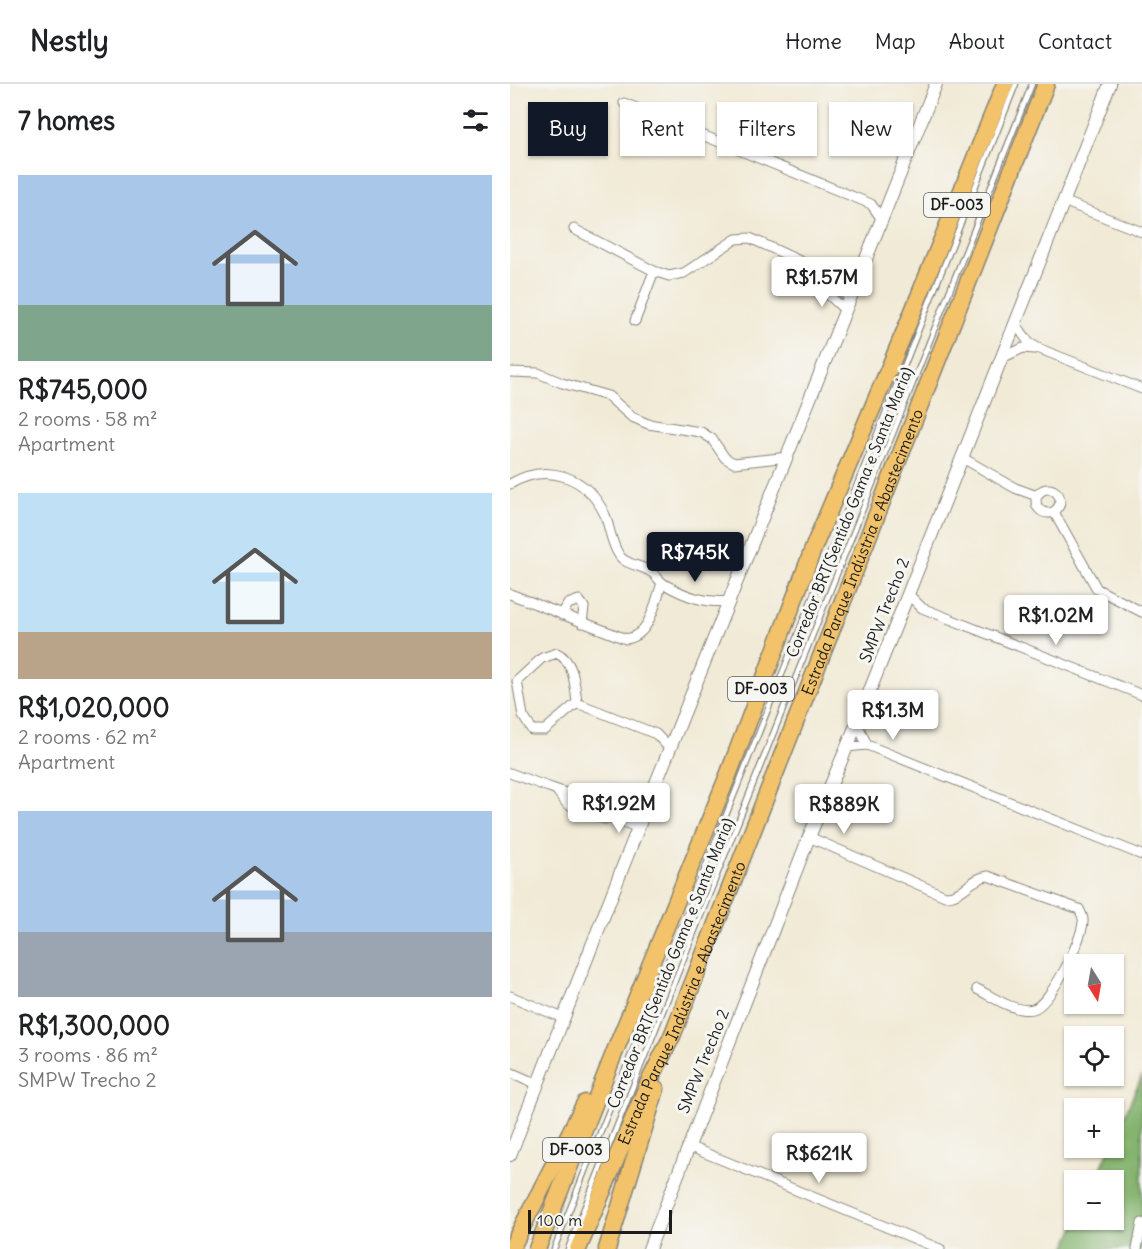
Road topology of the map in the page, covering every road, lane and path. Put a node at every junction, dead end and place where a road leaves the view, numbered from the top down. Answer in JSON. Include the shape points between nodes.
{"nodes":[{"id":1,"x":936,"y":84,"type":"edge"},
{"id":2,"x":1005,"y":84,"type":"edge"},
{"id":3,"x":1016,"y":84,"type":"edge"},
{"id":4,"x":1032,"y":84,"type":"edge"},
{"id":5,"x":1046,"y":84,"type":"edge"},
{"id":6,"x":1110,"y":84,"type":"edge"},
{"id":7,"x":705,"y":135,"type":"edge"},
{"id":8,"x":889,"y":201,"type":"junction"},
{"id":9,"x":1063,"y":201,"type":"junction"},
{"id":10,"x":871,"y":204,"type":"junction"},
{"id":11,"x":881,"y":218,"type":"junction"},
{"id":12,"x":574,"y":229,"type":"dead end"},
{"id":13,"x":1142,"y":232,"type":"edge"},
{"id":14,"x":654,"y":271,"type":"junction"},
{"id":15,"x":813,"y":276,"type":"junction"},
{"id":16,"x":851,"y":298,"type":"junction"},
{"id":17,"x":846,"y":311,"type":"junction"},
{"id":18,"x":635,"y":321,"type":"dead end"},
{"id":19,"x":1016,"y":324,"type":"junction"},
{"id":20,"x":1040,"y":349,"type":"junction"},
{"id":21,"x":1002,"y":358,"type":"junction"},
{"id":22,"x":510,"y":372,"type":"edge"},
{"id":23,"x":1142,"y":389,"type":"edge"},
{"id":24,"x":788,"y":457,"type":"junction"},
{"id":25,"x":961,"y":457,"type":"junction"},
{"id":26,"x":510,"y":484,"type":"edge"},
{"id":27,"x":1037,"y":496,"type":"junction"},
{"id":28,"x":1054,"y":512,"type":"junction"},
{"id":29,"x":662,"y":583,"type":"junction"},
{"id":30,"x":510,"y":594,"type":"edge"},
{"id":31,"x":908,"y":594,"type":"junction"},
{"id":32,"x":730,"y":601,"type":"junction"},
{"id":33,"x":711,"y":603,"type":"junction"},
{"id":34,"x":922,"y":608,"type":"junction"},
{"id":35,"x":903,"y":609,"type":"junction"},
{"id":36,"x":1142,"y":612,"type":"edge"},
{"id":37,"x":562,"y":615,"type":"junction"},
{"id":38,"x":722,"y":620,"type":"junction"},
{"id":39,"x":582,"y":623,"type":"junction"},
{"id":40,"x":513,"y":679,"type":"edge"},
{"id":41,"x":1142,"y":695,"type":"edge"},
{"id":42,"x":577,"y":703,"type":"junction"},
{"id":43,"x":857,"y":723,"type":"junction"},
{"id":44,"x":656,"y":734,"type":"junction"},
{"id":45,"x":676,"y":734,"type":"junction"},
{"id":46,"x":867,"y":745,"type":"junction"},
{"id":47,"x":846,"y":747,"type":"junction"},
{"id":48,"x":670,"y":749,"type":"junction"},
{"id":49,"x":510,"y":773,"type":"edge"},
{"id":50,"x":638,"y":828,"type":"junction"},
{"id":51,"x":809,"y":837,"type":"junction"},
{"id":52,"x":1142,"y":855,"type":"edge"},
{"id":53,"x":977,"y":989,"type":"dead end"},
{"id":54,"x":510,"y":996,"type":"edge"},
{"id":55,"x":564,"y":1018,"type":"junction"},
{"id":56,"x":672,"y":1036,"type":"junction"},
{"id":57,"x":615,"y":1051,"type":"junction"},
{"id":58,"x":510,"y":1072,"type":"edge"},
{"id":59,"x":537,"y":1084,"type":"junction"},
{"id":60,"x":687,"y":1146,"type":"junction"},
{"id":61,"x":510,"y":1155,"type":"edge"},
{"id":62,"x":1142,"y":1223,"type":"edge"},
{"id":63,"x":511,"y":1249,"type":"edge"},
{"id":64,"x":537,"y":1249,"type":"edge"},
{"id":65,"x":554,"y":1249,"type":"edge"},
{"id":66,"x":568,"y":1249,"type":"edge"},
{"id":67,"x":578,"y":1249,"type":"edge"},
{"id":68,"x":607,"y":1249,"type":"edge"},
{"id":69,"x":649,"y":1249,"type":"edge"},
{"id":70,"x":940,"y":1249,"type":"edge"},
{"id":71,"x":1137,"y":1249,"type":"edge"}],
"edges":[{"from":1,"to":8,"type":"street"},
{"from":2,"to":57,"type":"highway","number":"DF-003","via":[[815,544],[729,773]]},
{"from":3,"to":65,"type":"lane"},
{"from":4,"to":66,"type":"lane","name":"Corredor BRT(Sentido Gama e Santa Maria)"},
{"from":5,"to":56,"type":"highway","name":"Estrada Parque Indústria e Abastecimento","number":"DF-003"},
{"from":6,"to":9,"type":"street","name":"SMPW Trecho 2"},
{"from":7,"to":10,"type":"street"},
{"from":8,"to":10,"type":"street"},
{"from":8,"to":11,"type":"street"},
{"from":9,"to":13,"type":"street"},
{"from":9,"to":19,"type":"street","name":"SMPW Trecho 2"},
{"from":10,"to":11,"type":"street"},
{"from":11,"to":16,"type":"street"},
{"from":12,"to":14,"type":"street"},
{"from":14,"to":15,"type":"street","via":[[669,276],[684,273],[729,243],[744,238],[793,257]]},
{"from":14,"to":18,"type":"street"},
{"from":15,"to":16,"type":"street"},
{"from":15,"to":17,"type":"street"},
{"from":16,"to":17,"type":"street"},
{"from":17,"to":24,"type":"street"},
{"from":19,"to":20,"type":"street","via":[[1029,343]]},
{"from":19,"to":21,"type":"street","name":"SMPW Trecho 2"},
{"from":20,"to":21,"type":"street","via":[[1023,348]]},
{"from":20,"to":23,"type":"street"},
{"from":21,"to":25,"type":"street","name":"SMPW Trecho 2"},
{"from":22,"to":24,"type":"street","via":[[538,373],[608,396],[632,417],[648,424],[701,432],[734,463]]},
{"from":24,"to":32,"type":"street"},
{"from":25,"to":27,"type":"street"},
{"from":25,"to":31,"type":"street","name":"SMPW Trecho 2"},
{"from":26,"to":29,"type":"street","via":[[537,473],[569,477],[582,484],[604,514],[619,555],[649,570]]},
{"from":27,"to":28,"type":"street","via":[[1036,504],[1041,511]]},
{"from":27,"to":28,"type":"street","via":[[1047,488],[1059,494],[1061,502]]},
{"from":28,"to":36,"type":"street","via":[[1097,589]]},
{"from":29,"to":33,"type":"street"},
{"from":29,"to":39,"type":"street","via":[[650,617],[636,637],[622,639]]},
{"from":30,"to":37,"type":"street"},
{"from":31,"to":34,"type":"street"},
{"from":31,"to":35,"type":"street","name":"SMPW Trecho 2"},
{"from":32,"to":33,"type":"street"},
{"from":32,"to":38,"type":"street"},
{"from":33,"to":38,"type":"street"},
{"from":34,"to":35,"type":"street"},
{"from":34,"to":41,"type":"street"},
{"from":35,"to":43,"type":"street","name":"SMPW Trecho 2"},
{"from":37,"to":39,"type":"street"},
{"from":37,"to":39,"type":"street","via":[[568,604],[579,600],[584,608]]},
{"from":38,"to":45,"type":"street"},
{"from":40,"to":42,"type":"street","via":[[542,658],[558,652],[570,666]]},
{"from":40,"to":42,"type":"street","via":[[523,716],[532,730],[545,730]]},
{"from":42,"to":44,"type":"street"},
{"from":43,"to":46,"type":"street"},
{"from":43,"to":47,"type":"street","name":"SMPW Trecho 2"},
{"from":44,"to":45,"type":"street"},
{"from":44,"to":48,"type":"street"},
{"from":45,"to":48,"type":"street"},
{"from":46,"to":47,"type":"street"},
{"from":46,"to":52,"type":"street"},
{"from":47,"to":51,"type":"street","name":"SMPW Trecho 2"},
{"from":48,"to":50,"type":"street"},
{"from":49,"to":50,"type":"street","via":[[570,792]]},
{"from":50,"to":55,"type":"street"},
{"from":51,"to":53,"type":"street","via":[[945,896],[962,892],[979,877],[988,876],[1079,909],[1083,923],[1080,933],[1054,989],[1040,1005],[1027,1010],[1015,1007]]},
{"from":51,"to":60,"type":"street","name":"SMPW Trecho 2"},
{"from":54,"to":55,"type":"street"},
{"from":55,"to":59,"type":"street"},
{"from":56,"to":67,"type":"highway","name":"Estrada Parque Indústria e Abastecimento","number":"DF-003"},
{"from":56,"to":68,"type":"highway"},
{"from":57,"to":63,"type":"highway","via":[[555,1158]]},
{"from":57,"to":64,"type":"highway","number":"DF-003"},
{"from":58,"to":59,"type":"street"},
{"from":59,"to":61,"type":"street"},
{"from":60,"to":69,"type":"street","name":"SMPW Trecho 2"},
{"from":60,"to":70,"type":"street"},
{"from":62,"to":71,"type":"street"}]}
